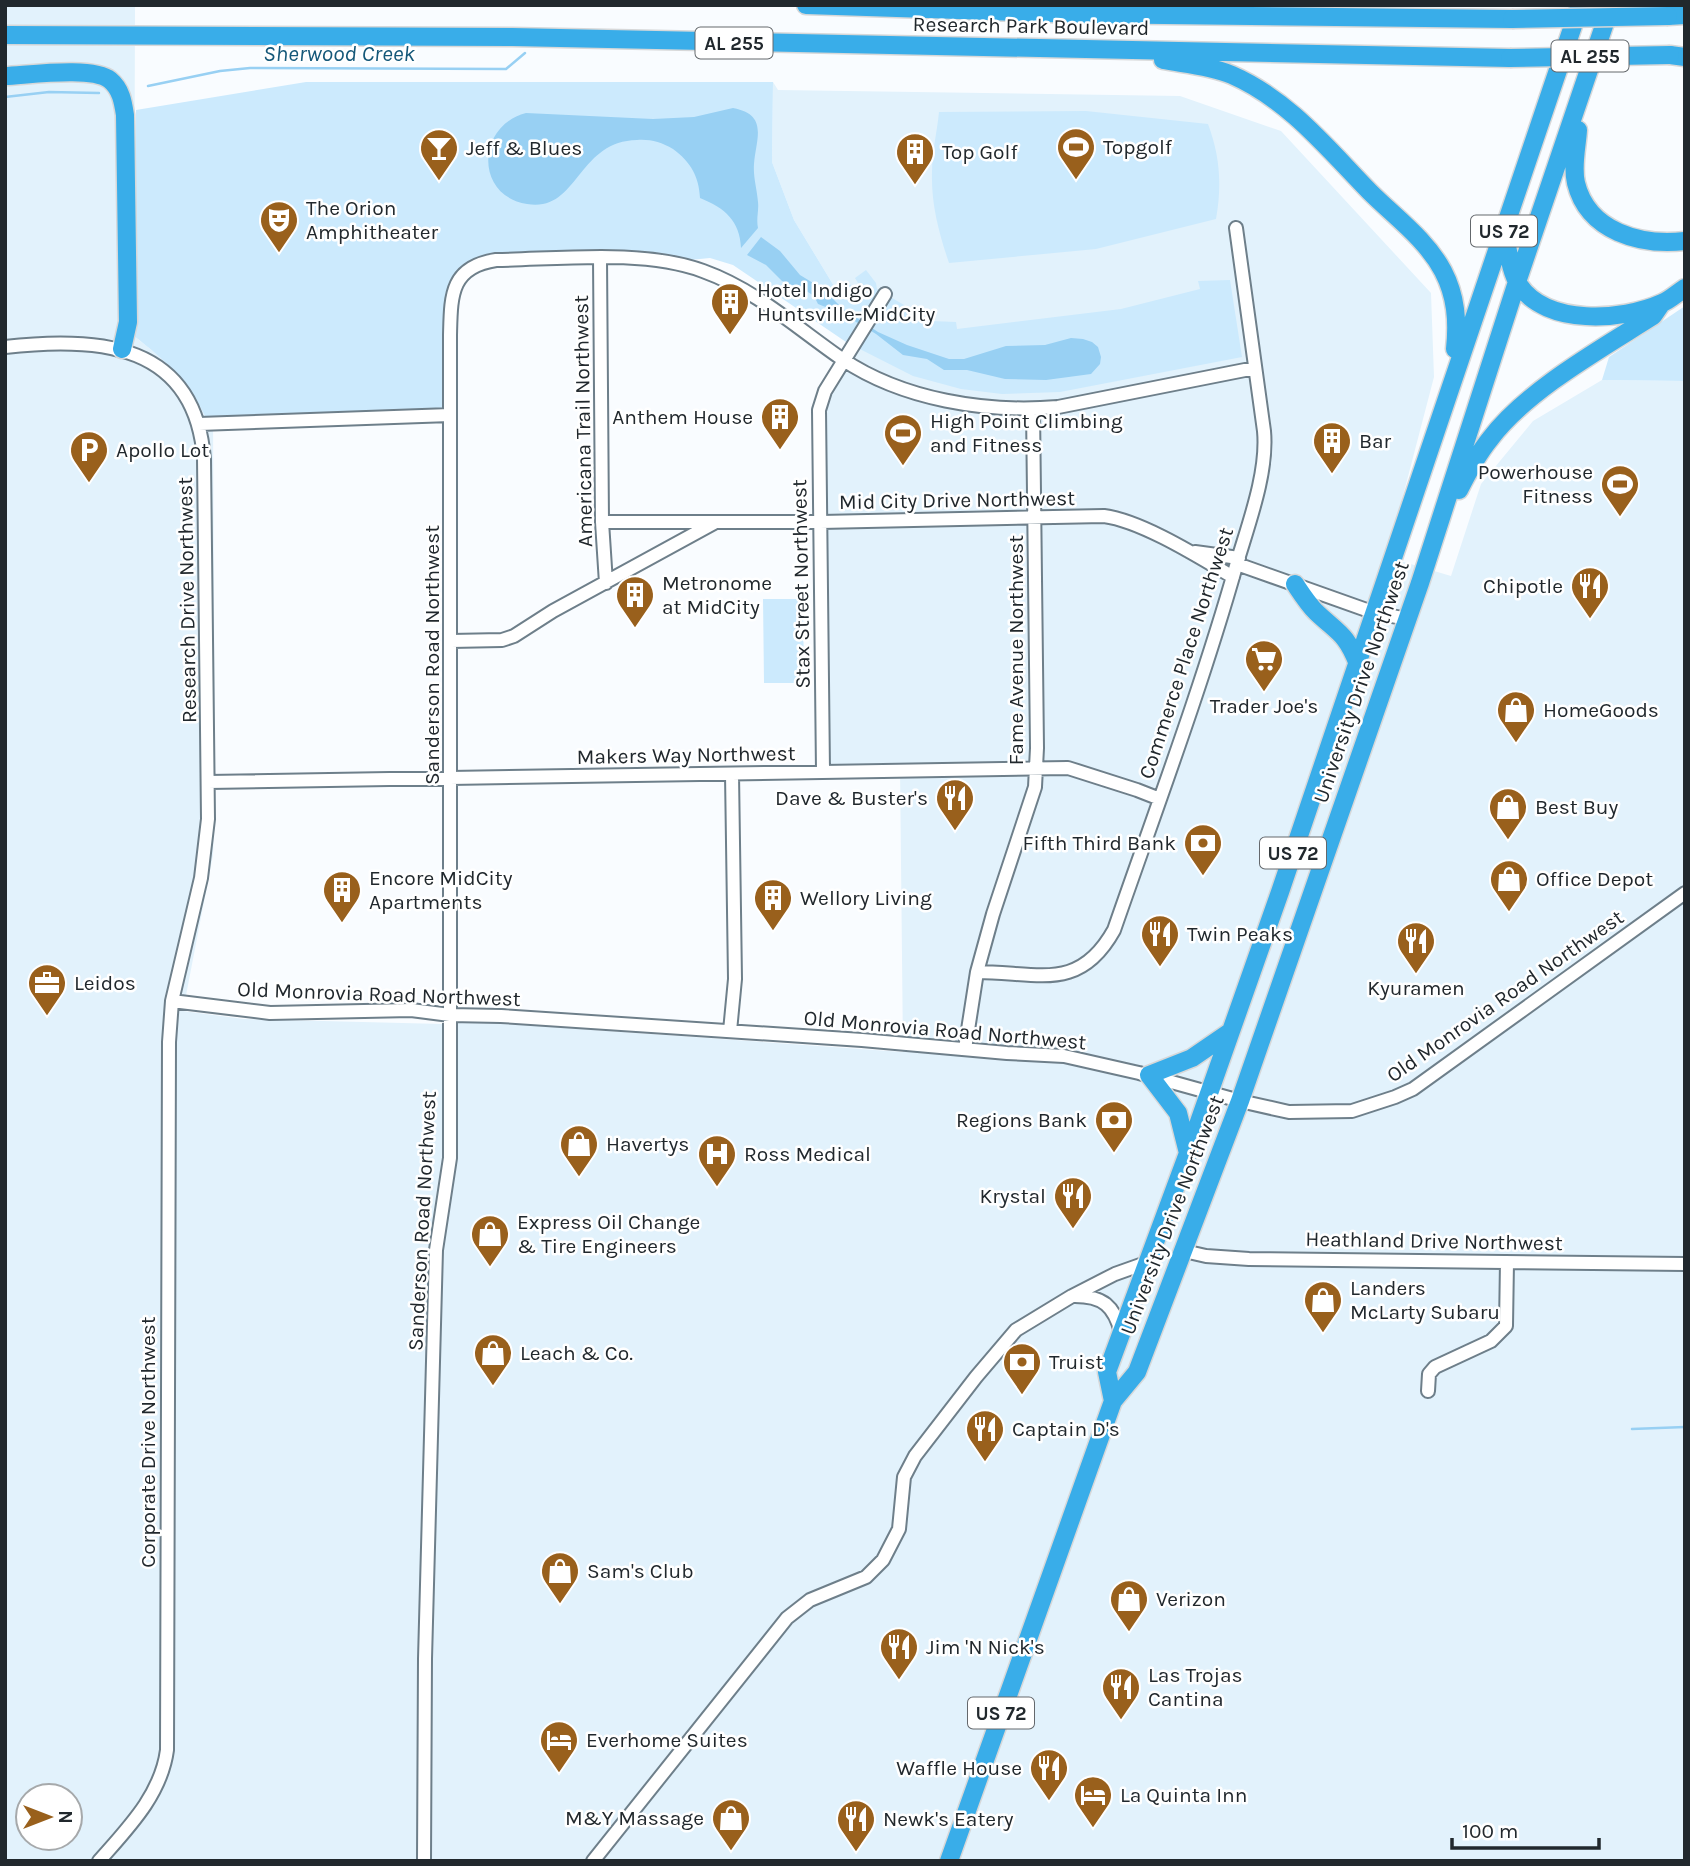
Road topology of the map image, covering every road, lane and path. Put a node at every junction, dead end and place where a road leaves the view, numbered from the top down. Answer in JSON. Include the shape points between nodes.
{"nodes":[{"id":1,"x":806,"y":5,"type":"edge"},
{"id":2,"x":1111,"y":5,"type":"edge"},
{"id":3,"x":1472,"y":5,"type":"edge"},
{"id":4,"x":1580,"y":5,"type":"edge"},
{"id":5,"x":1611,"y":5,"type":"edge"},
{"id":6,"x":1078,"y":14,"type":"junction"},
{"id":7,"x":1677,"y":16,"type":"edge"},
{"id":8,"x":1512,"y":19,"type":"junction"},
{"id":9,"x":5,"y":35,"type":"edge"},
{"id":10,"x":84,"y":36,"type":"junction"},
{"id":11,"x":5,"y":44,"type":"edge"},
{"id":12,"x":1115,"y":50,"type":"junction"},
{"id":13,"x":1680,"y":56,"type":"edge"},
{"id":14,"x":5,"y":76,"type":"edge"},
{"id":15,"x":1580,"y":100,"type":"junction"},
{"id":16,"x":1236,"y":228,"type":"dead end"},
{"id":17,"x":1504,"y":232,"type":"junction"},
{"id":18,"x":1685,"y":241,"type":"edge"},
{"id":19,"x":600,"y":258,"type":"junction"},
{"id":20,"x":1517,"y":282,"type":"junction"},
{"id":21,"x":1685,"y":288,"type":"edge"},
{"id":22,"x":885,"y":294,"type":"dead end"},
{"id":23,"x":1662,"y":303,"type":"junction"},
{"id":24,"x":5,"y":347,"type":"edge"},
{"id":25,"x":122,"y":349,"type":"junction"},
{"id":26,"x":844,"y":360,"type":"junction"},
{"id":27,"x":1456,"y":367,"type":"junction"},
{"id":28,"x":1255,"y":369,"type":"junction"},
{"id":29,"x":1032,"y":409,"type":"junction"},
{"id":30,"x":450,"y":415,"type":"junction"},
{"id":31,"x":199,"y":424,"type":"junction"},
{"id":32,"x":1034,"y":518,"type":"junction"},
{"id":33,"x":602,"y":522,"type":"junction"},
{"id":34,"x":716,"y":522,"type":"junction"},
{"id":35,"x":821,"y":522,"type":"junction"},
{"id":36,"x":1437,"y":530,"type":"junction"},
{"id":37,"x":1191,"y":552,"type":"junction"},
{"id":38,"x":1236,"y":566,"type":"junction"},
{"id":39,"x":606,"y":583,"type":"junction"},
{"id":40,"x":1295,"y":584,"type":"junction"},
{"id":41,"x":1376,"y":612,"type":"junction"},
{"id":42,"x":1405,"y":626,"type":"junction"},
{"id":43,"x":451,"y":641,"type":"junction"},
{"id":44,"x":1358,"y":664,"type":"junction"},
{"id":45,"x":1036,"y":769,"type":"junction"},
{"id":46,"x":823,"y":772,"type":"junction"},
{"id":47,"x":732,"y":774,"type":"junction"},
{"id":48,"x":452,"y":778,"type":"junction"},
{"id":49,"x":208,"y":782,"type":"junction"},
{"id":50,"x":1160,"y":799,"type":"junction"},
{"id":51,"x":1685,"y":893,"type":"edge"},
{"id":52,"x":977,"y":972,"type":"junction"},
{"id":53,"x":172,"y":1001,"type":"junction"},
{"id":54,"x":450,"y":1015,"type":"junction"},
{"id":55,"x":730,"y":1031,"type":"junction"},
{"id":56,"x":1230,"y":1032,"type":"junction"},
{"id":57,"x":965,"y":1049,"type":"junction"},
{"id":58,"x":1149,"y":1075,"type":"junction"},
{"id":59,"x":1209,"y":1092,"type":"junction"},
{"id":60,"x":1240,"y":1101,"type":"junction"},
{"id":61,"x":1188,"y":1153,"type":"junction"},
{"id":62,"x":1184,"y":1251,"type":"junction"},
{"id":63,"x":1507,"y":1262,"type":"junction"},
{"id":64,"x":1146,"y":1263,"type":"junction"},
{"id":65,"x":1685,"y":1264,"type":"edge"},
{"id":66,"x":1072,"y":1296,"type":"junction"},
{"id":67,"x":1121,"y":1334,"type":"junction"},
{"id":68,"x":1428,"y":1391,"type":"dead end"},
{"id":69,"x":1113,"y":1401,"type":"junction"},
{"id":70,"x":99,"y":1861,"type":"edge"},
{"id":71,"x":424,"y":1861,"type":"edge"},
{"id":72,"x":593,"y":1861,"type":"edge"},
{"id":73,"x":949,"y":1861,"type":"edge"}],
"edges":[{"from":1,"to":6,"type":"highway","name":"Research Park Boulevard","number":"AL 255"},
{"from":2,"to":6,"type":"highway"},
{"from":3,"to":8,"type":"highway"},
{"from":4,"to":17,"type":"highway","name":"University Drive Northwest","number":"US 72"},
{"from":5,"to":15,"type":"highway","name":"University Drive Northwest","number":"US 72"},
{"from":6,"to":8,"type":"highway","name":"Research Park Boulevard","number":"AL 255"},
{"from":7,"to":8,"type":"highway","number":"AL 255","bridge":true},
{"from":9,"to":10,"type":"highway","name":"Research Park Boulevard","number":"AL 255"},
{"from":10,"to":11,"type":"highway"},
{"from":10,"to":12,"type":"highway","name":"Research Park Boulevard","number":"AL 255","via":[[512,37]]},
{"from":12,"to":13,"type":"highway","name":"Research Park Boulevard","number":"AL 255","bridge":true,"via":[[1510,58]]},
{"from":12,"to":27,"type":"highway","via":[[1230,74],[1290,110],[1325,142],[1442,269],[1455,305]]},
{"from":14,"to":25,"type":"highway","via":[[102,75],[120,92],[125,115],[128,322]]},
{"from":15,"to":18,"type":"highway","via":[[1574,163],[1584,202],[1596,218],[1624,236],[1644,242]]},
{"from":15,"to":20,"type":"highway","name":"University Drive Northwest","number":"US 72"},
{"from":16,"to":28,"type":"street","name":"Commerce Place Northwest"},
{"from":17,"to":20,"type":"highway"},
{"from":17,"to":27,"type":"highway","name":"University Drive Northwest","number":"US 72"},
{"from":19,"to":26,"type":"street","name":"Sanderson Road Northwest","via":[[669,262],[721,278],[761,300]]},
{"from":19,"to":30,"type":"street","name":"Sanderson Road Northwest","via":[[496,260],[467,270],[451,299]]},
{"from":19,"to":33,"type":"street","name":"Americana Trail Northwest"},
{"from":20,"to":23,"type":"highway","via":[[1540,304],[1580,316],[1619,315]]},
{"from":20,"to":36,"type":"highway","name":"University Drive Northwest","number":"US 72"},
{"from":21,"to":23,"type":"highway"},
{"from":22,"to":26,"type":"street","name":"Stax Street Northwest"},
{"from":23,"to":36,"type":"highway","via":[[1653,316],[1575,365],[1508,418],[1473,463]]},
{"from":24,"to":25,"type":"street","name":"Research Drive Northwest","via":[[97,344]]},
{"from":25,"to":31,"type":"street","name":"Research Drive Northwest","via":[[146,359],[175,383]]},
{"from":26,"to":29,"type":"street","name":"Sanderson Road Northwest","via":[[933,398]]},
{"from":26,"to":35,"type":"street","name":"Stax Street Northwest","via":[[819,410]]},
{"from":27,"to":41,"type":"highway","name":"University Drive Northwest","number":"US 72"},
{"from":28,"to":29,"type":"street","name":"Sanderson Road Northwest"},
{"from":28,"to":38,"type":"street","name":"Commerce Place Northwest","via":[[1265,458]]},
{"from":29,"to":32,"type":"street","name":"Fame Avenue Northwest"},
{"from":30,"to":31,"type":"street"},
{"from":30,"to":43,"type":"street","name":"Sanderson Road Northwest"},
{"from":31,"to":49,"type":"street","name":"Research Drive Northwest","via":[[204,459]]},
{"from":32,"to":35,"type":"street","name":"Mid City Drive Northwest"},
{"from":32,"to":37,"type":"street","name":"Mid City Drive Northwest","via":[[1112,517]]},
{"from":32,"to":45,"type":"street","name":"Fame Avenue Northwest"},
{"from":33,"to":34,"type":"street","name":"Mid City Drive Northwest"},
{"from":33,"to":39,"type":"street","name":"Americana Trail Northwest"},
{"from":34,"to":35,"type":"street","name":"Mid City Drive Northwest"},
{"from":34,"to":39,"type":"street","name":"Mid City Drive Northwest"},
{"from":35,"to":46,"type":"street","name":"Stax Street Northwest"},
{"from":36,"to":42,"type":"highway","name":"University Drive Northwest","number":"US 72"},
{"from":37,"to":38,"type":"street","name":"Mid City Drive Northwest"},
{"from":37,"to":38,"type":"street","name":"Mid City Drive Northwest"},
{"from":38,"to":40,"type":"street","name":"Mid City Drive Northwest"},
{"from":38,"to":50,"type":"street","name":"Commerce Place Northwest"},
{"from":39,"to":43,"type":"street","name":"Mid City Drive Northwest","via":[[513,636]]},
{"from":40,"to":41,"type":"street","name":"Mid City Drive Northwest"},
{"from":40,"to":44,"type":"highway","via":[[1314,611],[1343,635]]},
{"from":41,"to":42,"type":"street","name":"Mid City Drive Northwest"},
{"from":41,"to":44,"type":"highway","name":"University Drive Northwest","number":"US 72"},
{"from":42,"to":60,"type":"highway","name":"University Drive Northwest","number":"US 72"},
{"from":43,"to":48,"type":"street","name":"Sanderson Road Northwest"},
{"from":44,"to":56,"type":"highway","name":"University Drive Northwest","number":"US 72"},
{"from":45,"to":46,"type":"street","name":"Makers Way Northwest"},
{"from":45,"to":50,"type":"street","name":"Makers Way Northwest","via":[[1068,768]]},
{"from":45,"to":52,"type":"street","name":"Fame Avenue Northwest","via":[[1035,787]]},
{"from":46,"to":47,"type":"street","name":"Makers Way Northwest"},
{"from":47,"to":48,"type":"street","name":"Makers Way Northwest"},
{"from":47,"to":55,"type":"street","via":[[735,979]]},
{"from":48,"to":49,"type":"street","name":"Makers Way Northwest"},
{"from":48,"to":54,"type":"street","name":"Sanderson Road Northwest"},
{"from":49,"to":53,"type":"street","name":"Research Drive Northwest","via":[[202,869]]},
{"from":50,"to":52,"type":"street","name":"Commerce Place Northwest","via":[[1114,930],[1091,962],[1071,972],[1048,975]]},
{"from":51,"to":60,"type":"street","name":"Old Monrovia Road Northwest","via":[[1413,1089],[1352,1111],[1289,1112]]},
{"from":52,"to":57,"type":"street","name":"Fame Avenue Northwest"},
{"from":53,"to":54,"type":"street","name":"Old Monrovia Road Northwest","via":[[270,1013],[411,1010]]},
{"from":53,"to":70,"type":"street","name":"Corporate Drive Northwest","via":[[167,1750],[156,1787],[142,1810]]},
{"from":54,"to":55,"type":"street","name":"Old Monrovia Road Northwest"},
{"from":54,"to":71,"type":"street","name":"Sanderson Road Northwest","via":[[450,1158],[436,1250]]},
{"from":55,"to":57,"type":"street","name":"Old Monrovia Road Northwest"},
{"from":56,"to":58,"type":"highway","via":[[1192,1058]]},
{"from":56,"to":59,"type":"highway","name":"University Drive Northwest","number":"US 72"},
{"from":57,"to":58,"type":"street","name":"Old Monrovia Road Northwest","via":[[1064,1056]]},
{"from":58,"to":59,"type":"street","name":"Old Monrovia Road Northwest"},
{"from":58,"to":61,"type":"highway","via":[[1178,1113]]},
{"from":59,"to":60,"type":"street","name":"Old Monrovia Road Northwest"},
{"from":59,"to":61,"type":"highway","name":"University Drive Northwest","number":"US 72"},
{"from":60,"to":62,"type":"highway","name":"University Drive Northwest","number":"US 72"},
{"from":61,"to":64,"type":"highway","name":"University Drive Northwest","number":"US 72"},
{"from":62,"to":63,"type":"street","name":"Heathland Drive Northwest","via":[[1250,1259]]},
{"from":62,"to":69,"type":"highway","name":"University Drive Northwest","number":"US 72","via":[[1136,1372]]},
{"from":63,"to":65,"type":"street","name":"Heathland Drive Northwest"},
{"from":63,"to":68,"type":"street","via":[[1506,1326],[1491,1341],[1435,1367],[1429,1374]]},
{"from":64,"to":66,"type":"street"},
{"from":64,"to":67,"type":"highway","name":"University Drive Northwest","number":"US 72"},
{"from":66,"to":67,"type":"street","via":[[1095,1297],[1107,1304]]},
{"from":66,"to":72,"type":"street","via":[[1016,1330],[915,1456],[904,1477],[899,1529],[883,1560],[866,1577],[810,1600],[787,1618]]},
{"from":67,"to":69,"type":"highway","name":"University Drive Northwest","number":"US 72","via":[[1107,1372]]},
{"from":69,"to":73,"type":"highway","name":"University Drive Northwest","number":"US 72"}]}
